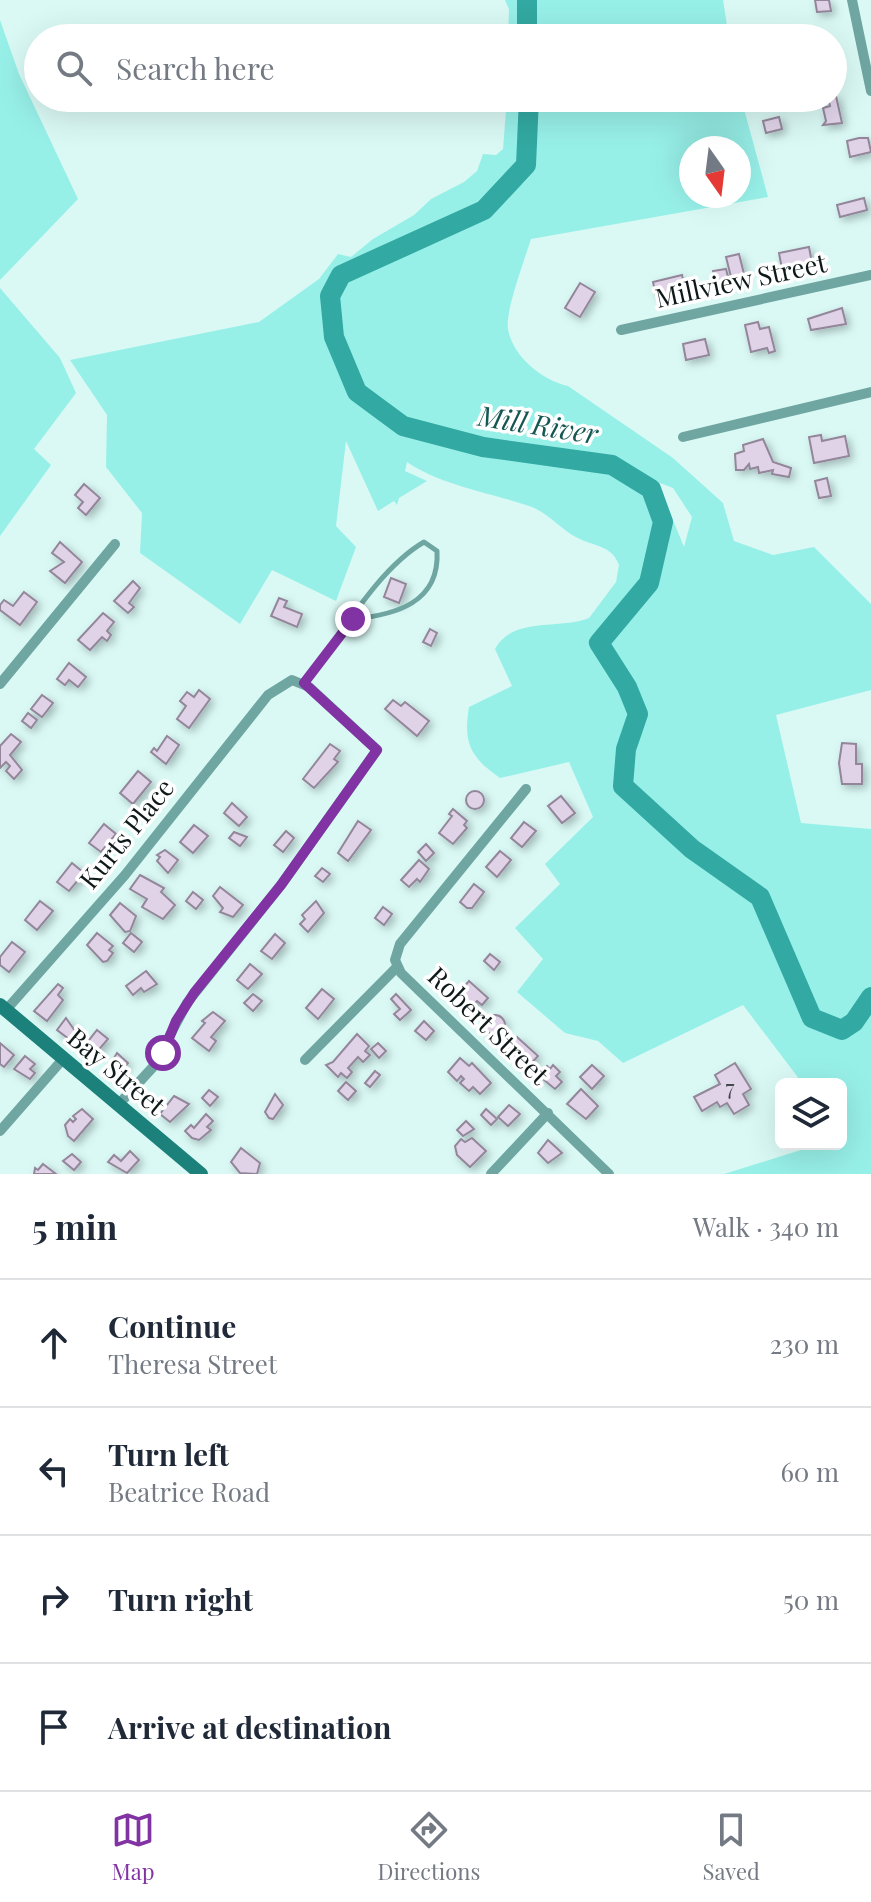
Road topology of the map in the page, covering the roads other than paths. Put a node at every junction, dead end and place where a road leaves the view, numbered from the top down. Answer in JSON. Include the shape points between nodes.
{"nodes":[{"id":1,"x":852,"y":0,"type":"edge"},
{"id":2,"x":871,"y":91,"type":"edge"},
{"id":3,"x":871,"y":275,"type":"edge"},
{"id":4,"x":621,"y":330,"type":"dead end"},
{"id":5,"x":871,"y":392,"type":"edge"},
{"id":6,"x":683,"y":437,"type":"dead end"},
{"id":7,"x":115,"y":544,"type":"dead end"},
{"id":8,"x":353,"y":619,"type":"junction"},
{"id":9,"x":304,"y":683,"type":"junction"},
{"id":10,"x":0,"y":684,"type":"edge"},
{"id":11,"x":526,"y":789,"type":"dead end"},
{"id":12,"x":397,"y":967,"type":"junction"},
{"id":13,"x":3,"y":1008,"type":"edge"},
{"id":14,"x":63,"y":1059,"type":"junction"},
{"id":15,"x":305,"y":1060,"type":"dead end"},
{"id":16,"x":118,"y":1105,"type":"junction"},
{"id":17,"x":548,"y":1113,"type":"junction"},
{"id":18,"x":0,"y":1131,"type":"edge"},
{"id":19,"x":201,"y":1174,"type":"edge"},
{"id":20,"x":491,"y":1174,"type":"edge"},
{"id":21,"x":609,"y":1174,"type":"edge"}],
"edges":[{"from":1,"to":2,"type":"street"},
{"from":3,"to":4,"type":"street","name":"Millview Street"},
{"from":5,"to":6,"type":"street"},
{"from":7,"to":10,"type":"street"},
{"from":8,"to":8,"type":"lane","via":[[405,553],[424,542],[437,551],[438,567],[413,606]]},
{"from":8,"to":9,"type":"lane"},
{"from":9,"to":13,"type":"street","name":"Kurts Place","via":[[281,684],[239,727],[125,875]]},
{"from":9,"to":16,"type":"street","via":[[378,748],[281,885],[194,993],[153,1067]]},
{"from":11,"to":12,"type":"street","via":[[400,944]]},
{"from":12,"to":15,"type":"street","name":"Robert Street"},
{"from":12,"to":17,"type":"street","name":"Robert Street"},
{"from":13,"to":14,"type":"main road","name":"Bay Street"},
{"from":14,"to":16,"type":"main road","name":"Bay Street"},
{"from":14,"to":18,"type":"street"},
{"from":16,"to":19,"type":"main road","name":"Bay Street"},
{"from":17,"to":20,"type":"street"},
{"from":17,"to":21,"type":"street","name":"Robert Street"}]}
